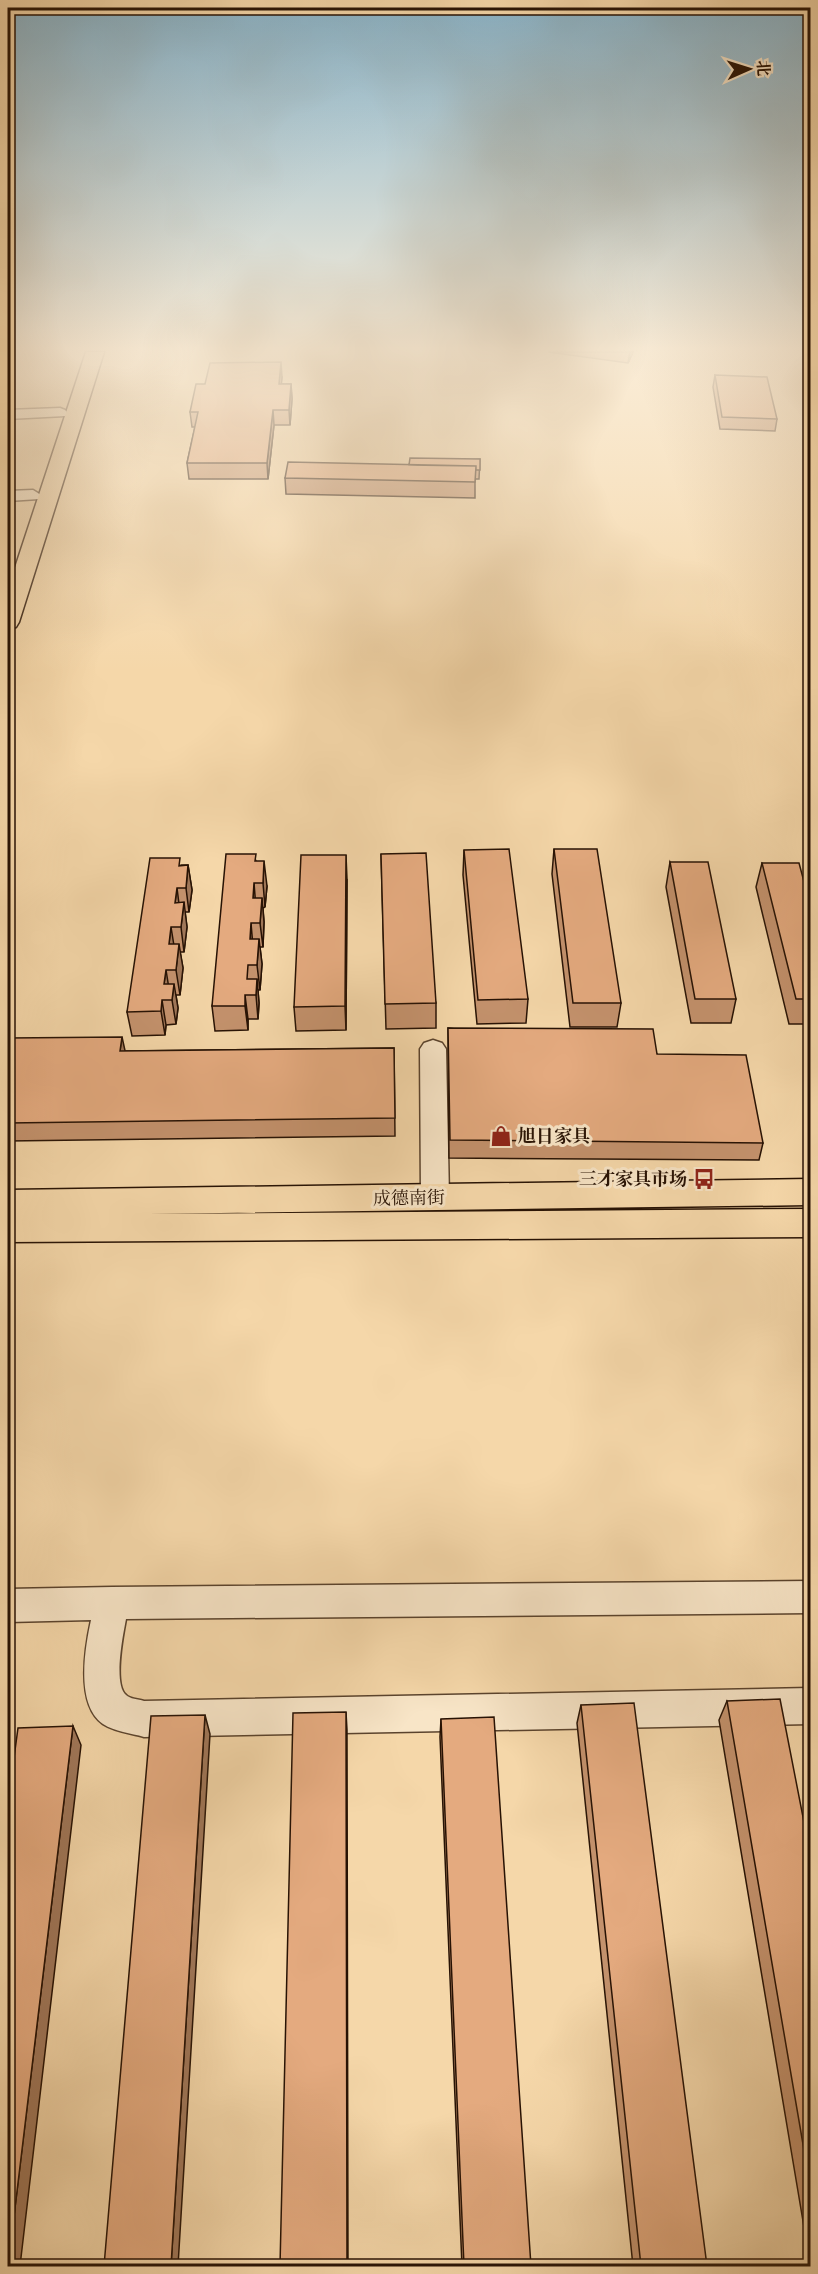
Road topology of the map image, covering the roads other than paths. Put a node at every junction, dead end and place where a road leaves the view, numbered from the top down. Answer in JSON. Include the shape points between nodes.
{"nodes":[{"id":1,"x":45,"y":458,"type":"edge"},
{"id":2,"x":61,"y":458,"type":"edge"},
{"id":3,"x":33,"y":495,"type":"junction"},
{"id":4,"x":8,"y":496,"type":"edge"},
{"id":5,"x":8,"y":569,"type":"edge"},
{"id":6,"x":8,"y":622,"type":"edge"},
{"id":7,"x":433,"y":1048,"type":"dead end"},
{"id":8,"x":810,"y":1192,"type":"edge"},
{"id":9,"x":435,"y":1198,"type":"junction"},
{"id":10,"x":8,"y":1203,"type":"edge"},
{"id":11,"x":810,"y":1223,"type":"edge"},
{"id":12,"x":8,"y":1228,"type":"edge"},
{"id":13,"x":810,"y":1596,"type":"edge"},
{"id":14,"x":112,"y":1603,"type":"junction"},
{"id":15,"x":8,"y":1606,"type":"edge"},
{"id":16,"x":810,"y":1706,"type":"edge"}],
"edges":[{"from":1,"to":3,"type":"main road"},
{"from":2,"to":6,"type":"main road"},
{"from":3,"to":4,"type":"street"},
{"from":3,"to":5,"type":"main road"},
{"from":7,"to":9,"type":"street"},
{"from":8,"to":9,"type":"main road","name":"成德南街"},
{"from":9,"to":10,"type":"main road","name":"成德南街"},
{"from":11,"to":12,"type":"main road","name":"成德南街"},
{"from":13,"to":14,"type":"street"},
{"from":14,"to":15,"type":"street"},
{"from":14,"to":16,"type":"street","via":[[102,1661],[104,1693],[116,1710],[144,1719]]}]}
